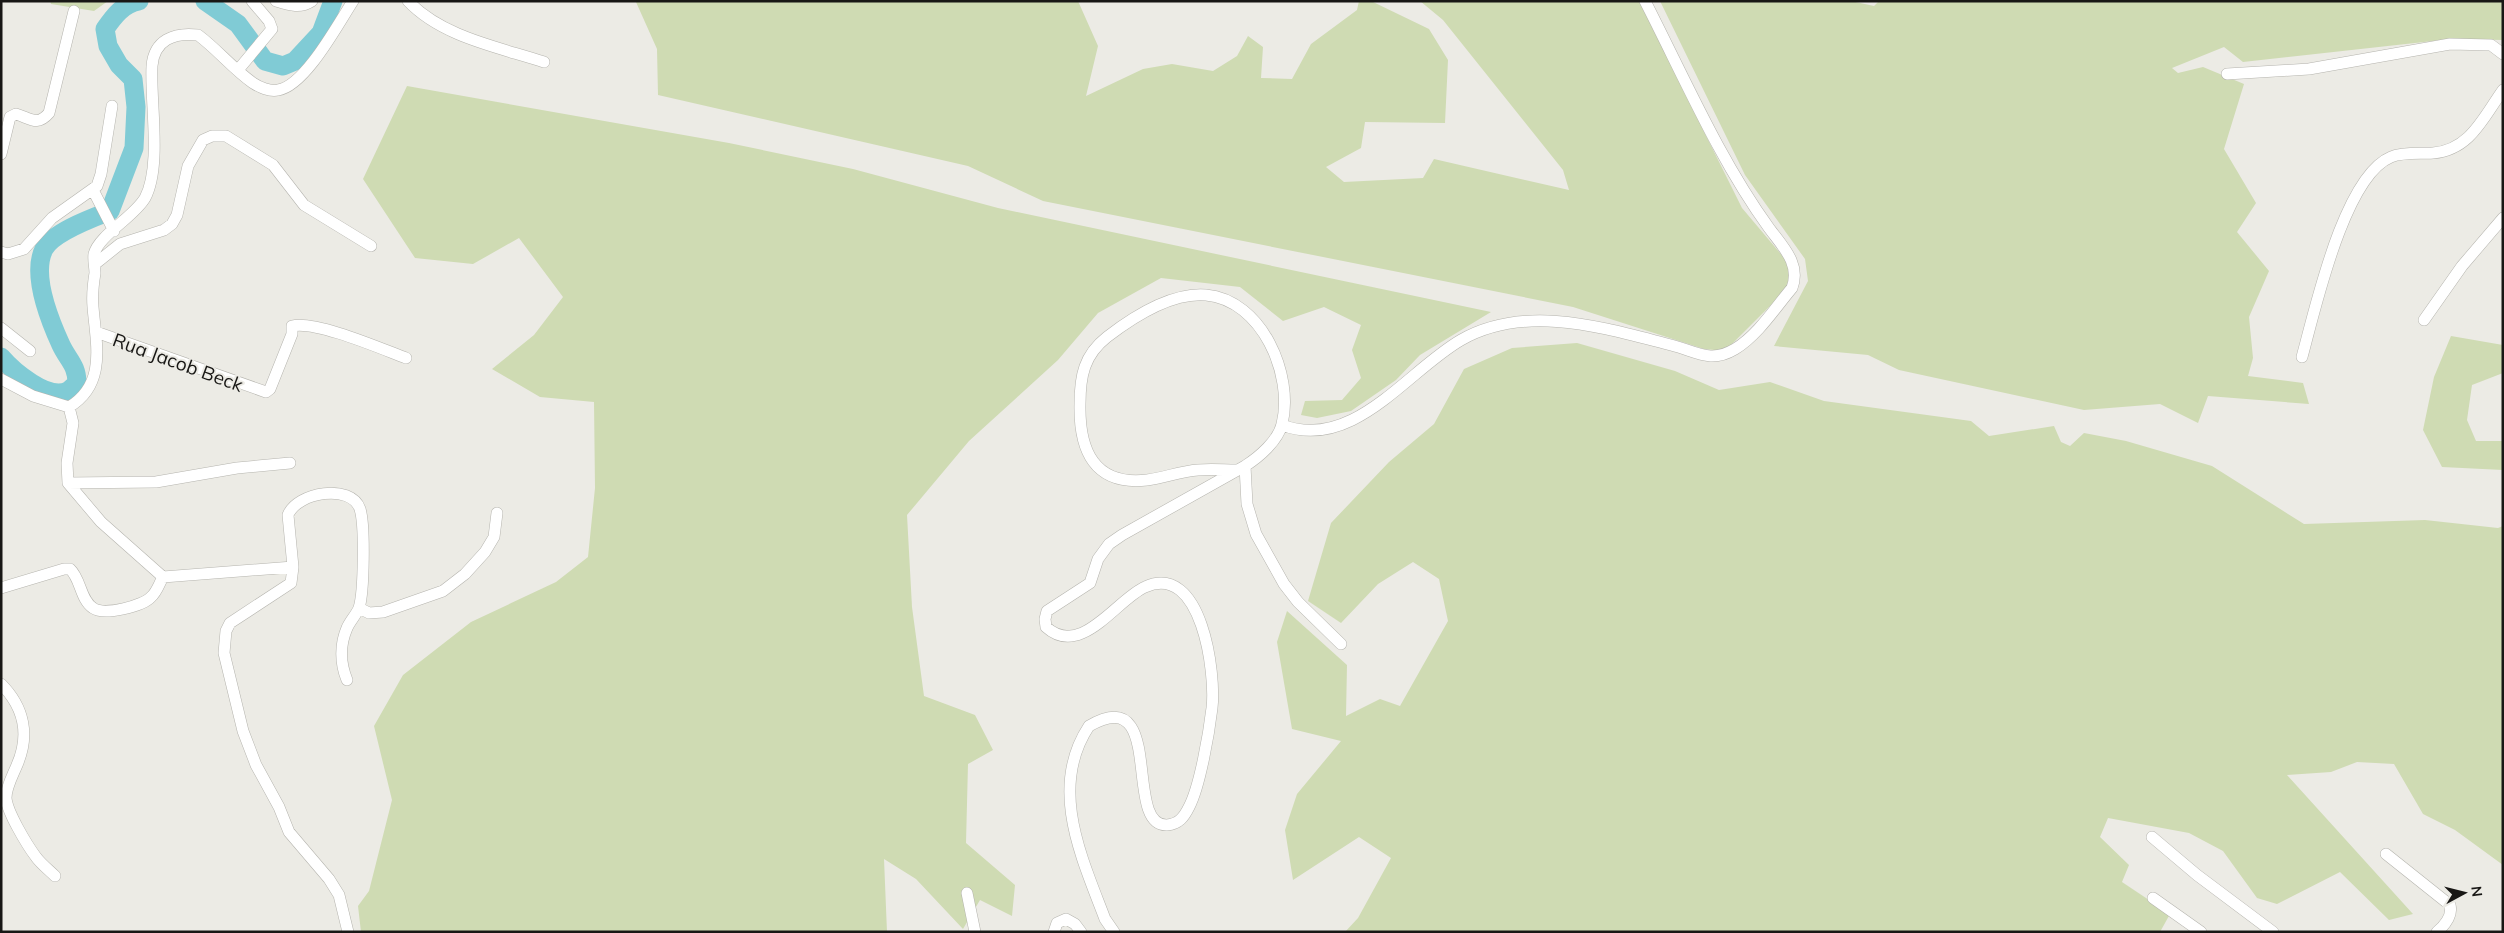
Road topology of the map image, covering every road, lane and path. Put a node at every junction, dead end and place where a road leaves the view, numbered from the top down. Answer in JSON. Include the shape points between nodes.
{"nodes":[{"id":1,"x":252,"y":1,"type":"edge"},
{"id":2,"x":276,"y":1,"type":"edge"},
{"id":3,"x":312,"y":1,"type":"edge"},
{"id":4,"x":353,"y":1,"type":"edge"},
{"id":5,"x":408,"y":1,"type":"edge"},
{"id":6,"x":1645,"y":1,"type":"edge"},
{"id":7,"x":74,"y":11,"type":"dead end"},
{"id":8,"x":2503,"y":54,"type":"edge"},
{"id":9,"x":544,"y":62,"type":"dead end"},
{"id":10,"x":238,"y":70,"type":"junction"},
{"id":11,"x":2227,"y":74,"type":"dead end"},
{"id":12,"x":2503,"y":90,"type":"edge"},
{"id":13,"x":112,"y":106,"type":"dead end"},
{"id":14,"x":1,"y":154,"type":"edge"},
{"id":15,"x":96,"y":194,"type":"junction"},
{"id":16,"x":2503,"y":218,"type":"edge"},
{"id":17,"x":111,"y":226,"type":"junction"},
{"id":18,"x":371,"y":246,"type":"dead end"},
{"id":19,"x":1,"y":252,"type":"edge"},
{"id":20,"x":95,"y":264,"type":"junction"},
{"id":21,"x":2424,"y":320,"type":"dead end"},
{"id":22,"x":1,"y":328,"type":"edge"},
{"id":23,"x":96,"y":332,"type":"junction"},
{"id":24,"x":30,"y":351,"type":"dead end"},
{"id":25,"x":406,"y":358,"type":"dead end"},
{"id":26,"x":2302,"y":358,"type":"dead end"},
{"id":27,"x":1,"y":378,"type":"edge"},
{"id":28,"x":69,"y":407,"type":"junction"},
{"id":29,"x":1282,"y":426,"type":"junction"},
{"id":30,"x":290,"y":463,"type":"dead end"},
{"id":31,"x":1241,"y":468,"type":"junction"},
{"id":32,"x":68,"y":482,"type":"junction"},
{"id":33,"x":497,"y":513,"type":"dead end"},
{"id":34,"x":293,"y":567,"type":"junction"},
{"id":35,"x":163,"y":577,"type":"junction"},
{"id":36,"x":1,"y":588,"type":"edge"},
{"id":37,"x":358,"y":608,"type":"junction"},
{"id":38,"x":1341,"y":644,"type":"dead end"},
{"id":39,"x":347,"y":680,"type":"dead end"},
{"id":40,"x":1,"y":684,"type":"edge"},
{"id":41,"x":2152,"y":837,"type":"dead end"},
{"id":42,"x":2386,"y":854,"type":"dead end"},
{"id":43,"x":55,"y":876,"type":"dead end"},
{"id":44,"x":967,"y":893,"type":"dead end"},
{"id":45,"x":2153,"y":898,"type":"dead end"},
{"id":46,"x":348,"y":932,"type":"edge"},
{"id":47,"x":975,"y":932,"type":"edge"},
{"id":48,"x":1054,"y":932,"type":"edge"},
{"id":49,"x":1081,"y":932,"type":"edge"},
{"id":50,"x":1114,"y":932,"type":"edge"},
{"id":51,"x":2201,"y":932,"type":"edge"},
{"id":52,"x":2273,"y":932,"type":"edge"},
{"id":53,"x":2437,"y":932,"type":"edge"}],
"edges":[{"from":1,"to":10,"type":"street","via":[[272,27]]},
{"from":2,"to":3,"type":"street","via":[[295,7]]},
{"from":4,"to":10,"type":"street","via":[[314,60],[286,88],[267,89]]},
{"from":5,"to":9,"type":"street","via":[[446,29]]},
{"from":6,"to":29,"type":"street","via":[[1735,177],[1793,262],[1796,279],[1792,288],[1735,349],[1712,357],[1575,323],[1517,321],[1461,340],[1358,417],[1322,430],[1295,430]]},
{"from":7,"to":14,"type":"street","via":[[49,113],[43,121],[37,122],[16,114],[10,117]]},
{"from":8,"to":11,"type":"street","via":[[2491,45],[2466,43],[2309,69]]},
{"from":10,"to":17,"type":"street","via":[[198,35],[176,35],[158,46],[153,55],[152,71],[151,176],[145,197],[131,214]]},
{"from":12,"to":26,"type":"street","via":[[2466,142],[2444,152],[2392,156],[2365,179],[2347,214],[2331,257]]},
{"from":13,"to":15,"type":"street"},
{"from":15,"to":17,"type":"street"},
{"from":15,"to":19,"type":"street","via":[[76,199],[52,218],[24,249],[8,254]]},
{"from":16,"to":21,"type":"street","via":[[2462,266]]},
{"from":17,"to":20,"type":"street","via":[[94,254]]},
{"from":18,"to":20,"type":"street","via":[[304,205],[273,165],[226,136],[212,136],[203,140],[188,166],[177,216],[172,224],[164,230],[120,244]]},
{"from":20,"to":23,"type":"street","via":[[93,305]]},
{"from":22,"to":24,"type":"street"},
{"from":23,"to":25,"type":"street","name":"Rua Jacob Beck","via":[[266,392],[295,325],[313,326]]},
{"from":23,"to":28,"type":"street","via":[[95,377],[85,395]]},
{"from":27,"to":28,"type":"street","via":[[33,396]]},
{"from":28,"to":32,"type":"street","via":[[73,424],[67,463]]},
{"from":29,"to":31,"type":"street","via":[[1263,453]]},
{"from":29,"to":31,"type":"street","via":[[1283,399],[1275,353],[1253,320],[1223,299],[1206,295],[1164,303],[1135,317],[1096,346],[1088,356],[1080,381],[1079,414],[1082,438],[1097,467],[1117,480],[1146,480],[1198,470]]},
{"from":30,"to":32,"type":"street","via":[[156,482]]},
{"from":31,"to":38,"type":"street","via":[[1256,534],[1284,584]]},
{"from":31,"to":50,"type":"street","via":[[1122,534],[1098,559],[1090,583],[1047,611],[1044,619],[1046,627],[1053,632],[1073,635],[1098,624],[1145,586],[1166,585],[1185,593],[1203,628],[1213,698],[1209,732],[1192,802],[1184,816],[1173,824],[1154,821],[1146,801],[1136,736],[1123,721],[1109,717],[1089,726],[1070,773],[1068,793],[1073,827],[1105,919]]},
{"from":32,"to":35,"type":"street","via":[[101,522]]},
{"from":33,"to":37,"type":"street","via":[[494,537],[485,552],[465,574],[443,591],[383,612],[368,613]]},
{"from":34,"to":35,"type":"street"},
{"from":34,"to":37,"type":"street","via":[[288,530],[291,508],[296,502],[312,496],[350,496],[360,510],[362,524]]},
{"from":34,"to":46,"type":"street","via":[[293,578],[287,587],[230,623],[224,653],[243,731],[256,765],[289,832],[339,895]]},
{"from":35,"to":36,"type":"street","via":[[156,592],[146,602],[120,610],[94,609],[70,569]]},
{"from":37,"to":39,"type":"street","via":[[343,641],[341,657]]},
{"from":40,"to":43,"type":"street","via":[[12,695],[24,724],[20,759],[8,786],[6,798],[9,809],[36,858]]},
{"from":41,"to":52,"type":"street"},
{"from":42,"to":53,"type":"street","via":[[2450,905],[2451,914]]},
{"from":44,"to":47,"type":"street"},
{"from":45,"to":51,"type":"street"},
{"from":48,"to":49,"type":"street","via":[[1057,923],[1066,919]]}]}
